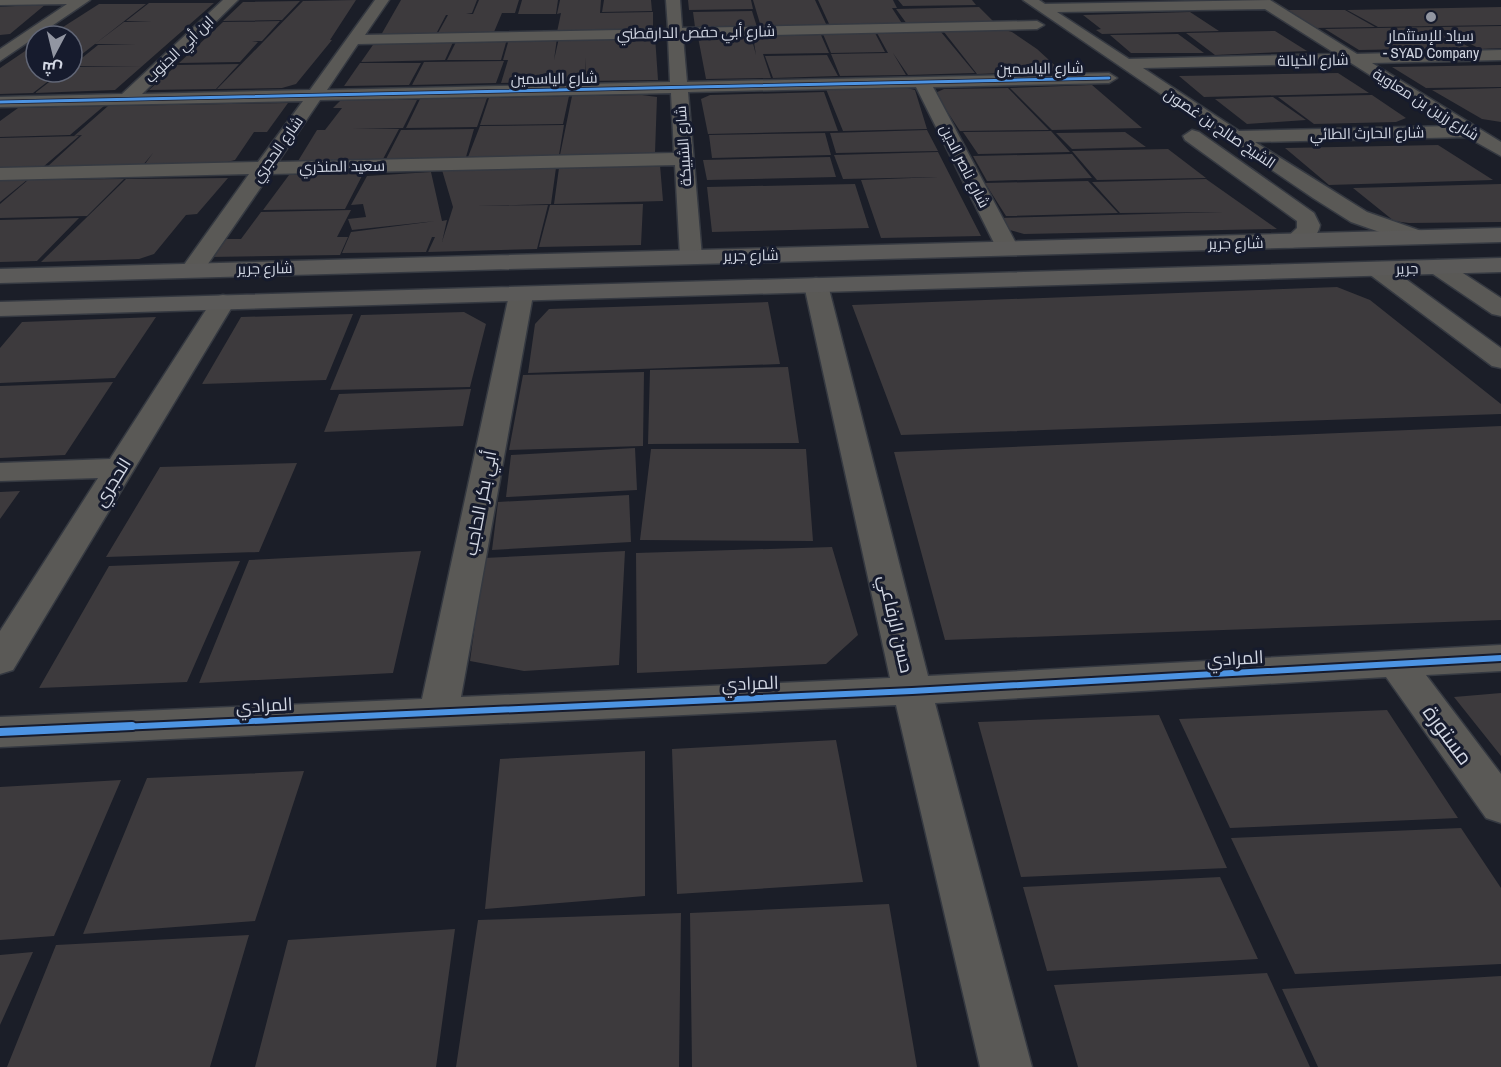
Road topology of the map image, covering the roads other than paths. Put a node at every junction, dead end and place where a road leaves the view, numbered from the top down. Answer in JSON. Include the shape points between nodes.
{"nodes":[{"id":1,"x":82,"y":0,"type":"edge"},
{"id":2,"x":231,"y":0,"type":"edge"},
{"id":3,"x":382,"y":0,"type":"edge"},
{"id":4,"x":673,"y":0,"type":"edge"},
{"id":5,"x":0,"y":1,"type":"edge"},
{"id":6,"x":1264,"y":2,"type":"edge"},
{"id":7,"x":1011,"y":6,"type":"dead end"},
{"id":8,"x":1036,"y":11,"type":"edge"},
{"id":9,"x":676,"y":33,"type":"junction"},
{"id":10,"x":1055,"y":38,"type":"dead end"},
{"id":11,"x":354,"y":40,"type":"junction"},
{"id":12,"x":21,"y":41,"type":"junction"},
{"id":13,"x":0,"y":42,"type":"edge"},
{"id":14,"x":1501,"y":55,"type":"edge"},
{"id":15,"x":0,"y":56,"type":"edge"},
{"id":16,"x":1082,"y":58,"type":"dead end"},
{"id":17,"x":1354,"y":59,"type":"junction"},
{"id":18,"x":1124,"y":64,"type":"junction"},
{"id":19,"x":1109,"y":78,"type":"junction"},
{"id":20,"x":922,"y":82,"type":"junction"},
{"id":21,"x":679,"y":87,"type":"junction"},
{"id":22,"x":1128,"y":92,"type":"dead end"},
{"id":23,"x":315,"y":95,"type":"junction"},
{"id":24,"x":127,"y":99,"type":"junction"},
{"id":25,"x":0,"y":102,"type":"edge"},
{"id":26,"x":1176,"y":125,"type":"dead end"},
{"id":27,"x":1501,"y":130,"type":"edge"},
{"id":28,"x":1470,"y":131,"type":"junction"},
{"id":29,"x":1233,"y":137,"type":"junction"},
{"id":30,"x":1501,"y":150,"type":"edge"},
{"id":31,"x":684,"y":159,"type":"junction"},
{"id":32,"x":264,"y":168,"type":"junction"},
{"id":33,"x":0,"y":174,"type":"edge"},
{"id":34,"x":1303,"y":183,"type":"junction"},
{"id":35,"x":1262,"y":185,"type":"junction"},
{"id":36,"x":1336,"y":204,"type":"junction"},
{"id":37,"x":1293,"y":207,"type":"junction"},
{"id":38,"x":1501,"y":235,"type":"edge"},
{"id":39,"x":1419,"y":238,"type":"junction"},
{"id":40,"x":1293,"y":242,"type":"junction"},
{"id":41,"x":1008,"y":249,"type":"junction"},
{"id":42,"x":691,"y":257,"type":"junction"},
{"id":43,"x":1501,"y":265,"type":"edge"},
{"id":44,"x":1438,"y":267,"type":"junction"},
{"id":45,"x":193,"y":269,"type":"junction"},
{"id":46,"x":1377,"y":269,"type":"junction"},
{"id":47,"x":0,"y":276,"type":"edge"},
{"id":48,"x":816,"y":285,"type":"junction"},
{"id":49,"x":521,"y":295,"type":"junction"},
{"id":50,"x":223,"y":302,"type":"junction"},
{"id":51,"x":0,"y":309,"type":"edge"},
{"id":52,"x":1501,"y":309,"type":"edge"},
{"id":53,"x":1501,"y":360,"type":"edge"},
{"id":54,"x":121,"y":468,"type":"junction"},
{"id":55,"x":0,"y":472,"type":"edge"},
{"id":56,"x":1501,"y":658,"type":"edge"},
{"id":57,"x":0,"y":661,"type":"edge"},
{"id":58,"x":1396,"y":663,"type":"junction"},
{"id":59,"x":912,"y":691,"type":"junction"},
{"id":60,"x":439,"y":712,"type":"junction"},
{"id":61,"x":0,"y":732,"type":"edge"},
{"id":62,"x":1501,"y":806,"type":"edge"},
{"id":63,"x":1006,"y":1067,"type":"edge"}],
"edges":[{"from":1,"to":5,"type":"street"},
{"from":1,"to":12,"type":"street"},
{"from":2,"to":24,"type":"street","name":"ابن أبي الجنوب"},
{"from":3,"to":11,"type":"street","name":"شارع الحجري"},
{"from":4,"to":9,"type":"street","name":"شارع الشبيكة"},
{"from":6,"to":8,"type":"street","name":"شارع أبي حفص الدارقطني"},
{"from":6,"to":17,"type":"street","name":"شارع رزين بن معاوية"},
{"from":7,"to":8,"type":"street","name":"الشيخ صالح بن غصون"},
{"from":8,"to":9,"type":"street","name":"شارع أبي حفص الدارقطني"},
{"from":8,"to":10,"type":"street","name":"الشيخ صالح بن غصون"},
{"from":8,"to":18,"type":"street","name":"الشيخ صالح بن غصون"},
{"from":9,"to":11,"type":"street","name":"شارع أبي حفص الدارقطني"},
{"from":9,"to":21,"type":"street","name":"شارع الشبيكة"},
{"from":11,"to":23,"type":"street","name":"شارع الحجري"},
{"from":12,"to":13,"type":"street"},
{"from":12,"to":15,"type":"street"},
{"from":14,"to":17,"type":"street","name":"شارع الخيالة"},
{"from":16,"to":19,"type":"street"},
{"from":17,"to":18,"type":"street","name":"شارع الخيالة"},
{"from":17,"to":28,"type":"street","name":"شارع رزين بن معاوية"},
{"from":18,"to":29,"type":"street","name":"الشيخ صالح بن غصون"},
{"from":19,"to":20,"type":"street","name":"شارع الياسمين"},
{"from":19,"to":22,"type":"street"},
{"from":20,"to":21,"type":"street","name":"شارع الياسمين"},
{"from":20,"to":41,"type":"street","name":"شارع ناصر الدين"},
{"from":21,"to":23,"type":"street","name":"شارع الياسمين"},
{"from":21,"to":31,"type":"street","name":"شارع الشبيكة"},
{"from":23,"to":24,"type":"street","name":"شارع الياسمين"},
{"from":23,"to":32,"type":"street","name":"شارع الحجري"},
{"from":24,"to":25,"type":"street","name":"شارع الياسمين"},
{"from":26,"to":35,"type":"street","name":"الشيخ صالح بن غصون"},
{"from":27,"to":28,"type":"street","name":"شارع الحارث الطائي"},
{"from":28,"to":29,"type":"street","name":"شارع الحارث الطائي"},
{"from":28,"to":30,"type":"street","name":"شارع رزين بن معاوية"},
{"from":29,"to":34,"type":"street","name":"الشيخ صالح بن غصون"},
{"from":31,"to":32,"type":"street","name":"سعيد المنذري"},
{"from":31,"to":42,"type":"street","name":"شارع الشبيكة"},
{"from":32,"to":33,"type":"street","name":"سعيد المنذري"},
{"from":32,"to":45,"type":"street","name":"شارع الحجري"},
{"from":34,"to":35,"type":"street","via":[[1302,191],[1290,192]]},
{"from":34,"to":36,"type":"street","name":"الشيخ صالح بن غصون"},
{"from":35,"to":37,"type":"street","name":"الشيخ صالح بن غصون"},
{"from":36,"to":37,"type":"street","via":[[1301,198]]},
{"from":36,"to":39,"type":"street","name":"الشيخ صالح بن غصون","via":[[1376,225]]},
{"from":37,"to":40,"type":"street","name":"الشيخ صالح بن غصون","via":[[1309,225],[1303,237]]},
{"from":38,"to":39,"type":"main road","name":"شارع جرير"},
{"from":39,"to":40,"type":"main road","name":"شارع جرير"},
{"from":40,"to":41,"type":"main road","name":"شارع جرير"},
{"from":41,"to":42,"type":"main road","name":"شارع جرير"},
{"from":42,"to":45,"type":"main road","name":"شارع جرير"},
{"from":43,"to":44,"type":"main road"},
{"from":44,"to":46,"type":"main road","name":"جرير"},
{"from":44,"to":52,"type":"street"},
{"from":45,"to":47,"type":"main road","name":"شارع جرير"},
{"from":46,"to":48,"type":"main road","name":"شارع جرير"},
{"from":46,"to":53,"type":"street"},
{"from":48,"to":49,"type":"main road","name":"شارع جرير"},
{"from":48,"to":59,"type":"street","name":"حسن الرفاعي"},
{"from":49,"to":50,"type":"main road","name":"شارع جرير"},
{"from":49,"to":60,"type":"street","name":"أبي بكر الحاجب"},
{"from":50,"to":51,"type":"main road","name":"شارع جرير"},
{"from":50,"to":54,"type":"street","name":"الحجري"},
{"from":54,"to":55,"type":"street"},
{"from":54,"to":57,"type":"street","name":"الحجري"},
{"from":56,"to":58,"type":"street","name":"المرادي"},
{"from":58,"to":59,"type":"street","name":"المرادي"},
{"from":58,"to":62,"type":"street","name":"مستورة"},
{"from":59,"to":60,"type":"street","name":"المرادي"},
{"from":59,"to":63,"type":"street","name":"حسن الرفاعي"},
{"from":60,"to":61,"type":"street","name":"المرادي"}]}
